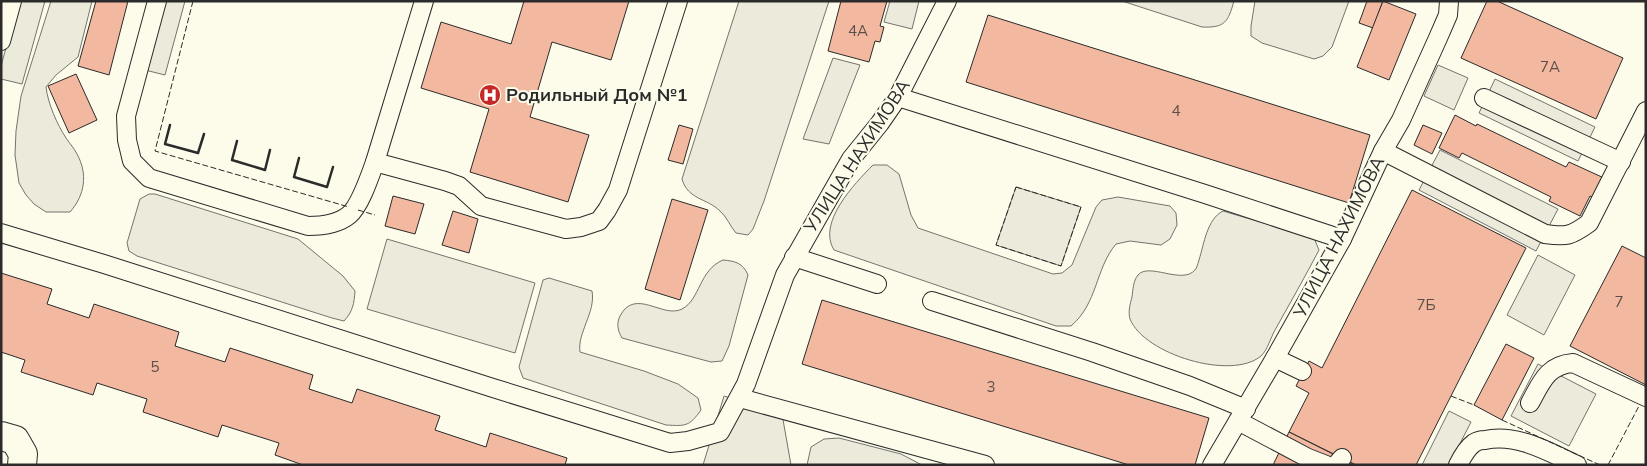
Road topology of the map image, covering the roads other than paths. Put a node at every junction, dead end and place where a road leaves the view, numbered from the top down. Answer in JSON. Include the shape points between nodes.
{"nodes":[{"id":1,"x":12,"y":1,"type":"edge"},
{"id":2,"x":157,"y":1,"type":"edge"},
{"id":3,"x":424,"y":1,"type":"edge"},
{"id":4,"x":678,"y":1,"type":"edge"},
{"id":5,"x":947,"y":1,"type":"edge"},
{"id":6,"x":1449,"y":1,"type":"edge"},
{"id":7,"x":1,"y":41,"type":"edge"},
{"id":8,"x":898,"y":97,"type":"junction"},
{"id":9,"x":1484,"y":98,"type":"dead end"},
{"id":10,"x":1646,"y":111,"type":"edge"},
{"id":11,"x":1384,"y":151,"type":"junction"},
{"id":12,"x":375,"y":162,"type":"junction"},
{"id":13,"x":1621,"y":162,"type":"junction"},
{"id":14,"x":1,"y":233,"type":"edge"},
{"id":15,"x":1342,"y":239,"type":"junction"},
{"id":16,"x":794,"y":257,"type":"junction"},
{"id":17,"x":877,"y":284,"type":"dead end"},
{"id":18,"x":932,"y":302,"type":"dead end"},
{"id":19,"x":1275,"y":358,"type":"junction"},
{"id":20,"x":1302,"y":371,"type":"dead end"},
{"id":21,"x":1646,"y":397,"type":"edge"},
{"id":22,"x":740,"y":398,"type":"junction"},
{"id":23,"x":1530,"y":403,"type":"dead end"},
{"id":24,"x":1242,"y":415,"type":"junction"},
{"id":25,"x":1,"y":436,"type":"edge"},
{"id":26,"x":948,"y":460,"type":"edge"},
{"id":27,"x":22,"y":465,"type":"edge"},
{"id":28,"x":985,"y":465,"type":"edge"},
{"id":29,"x":1212,"y":465,"type":"edge"},
{"id":30,"x":1326,"y":465,"type":"edge"},
{"id":31,"x":1458,"y":465,"type":"edge"},
{"id":32,"x":1578,"y":465,"type":"edge"}],
"edges":[{"from":1,"to":7,"type":"lane"},
{"from":2,"to":12,"type":"lane","via":[[126,116],[132,161],[149,178],[308,226],[318,226],[349,214],[368,182]]},
{"from":3,"to":12,"type":"lane"},
{"from":4,"to":12,"type":"lane","via":[[618,190],[599,221],[566,230],[481,206],[452,183]]},
{"from":5,"to":8,"type":"lane","name":"УЛИЦА НАХИМОВА"},
{"from":6,"to":11,"type":"lane","name":"УЛИЦА НАХИМОВА","via":[[1448,15]]},
{"from":8,"to":15,"type":"lane"},
{"from":8,"to":16,"type":"lane","name":"УЛИЦА НАХИМОВА","via":[[851,159]]},
{"from":9,"to":13,"type":"lane"},
{"from":10,"to":13,"type":"lane"},
{"from":11,"to":13,"type":"lane","via":[[1545,234],[1563,236],[1575,233],[1589,223]]},
{"from":11,"to":15,"type":"lane","name":"УЛИЦА НАХИМОВА"},
{"from":14,"to":22,"type":"lane","name":"УЛИЦА НАХИМОВА","via":[[670,443],[720,432]]},
{"from":15,"to":19,"type":"lane","name":"УЛИЦА НАХИМОВА"},
{"from":16,"to":17,"type":"lane"},
{"from":16,"to":22,"type":"lane","name":"УЛИЦА НАХИМОВА"},
{"from":18,"to":24,"type":"lane","via":[[1190,386]]},
{"from":19,"to":20,"type":"lane"},
{"from":19,"to":24,"type":"lane","name":"УЛИЦА НАХИМОВА"},
{"from":21,"to":23,"type":"lane","via":[[1573,363],[1563,364],[1545,375]]},
{"from":22,"to":26,"type":"lane"},
{"from":24,"to":29,"type":"lane","name":"УЛИЦА НАХИМОВА"},
{"from":24,"to":30,"type":"lane","via":[[1308,458]]},
{"from":25,"to":27,"type":"main road","via":[[15,440],[23,454]]},
{"from":26,"to":28,"type":"lane"},
{"from":31,"to":32,"type":"lane","via":[[1475,442],[1508,438]]}]}
